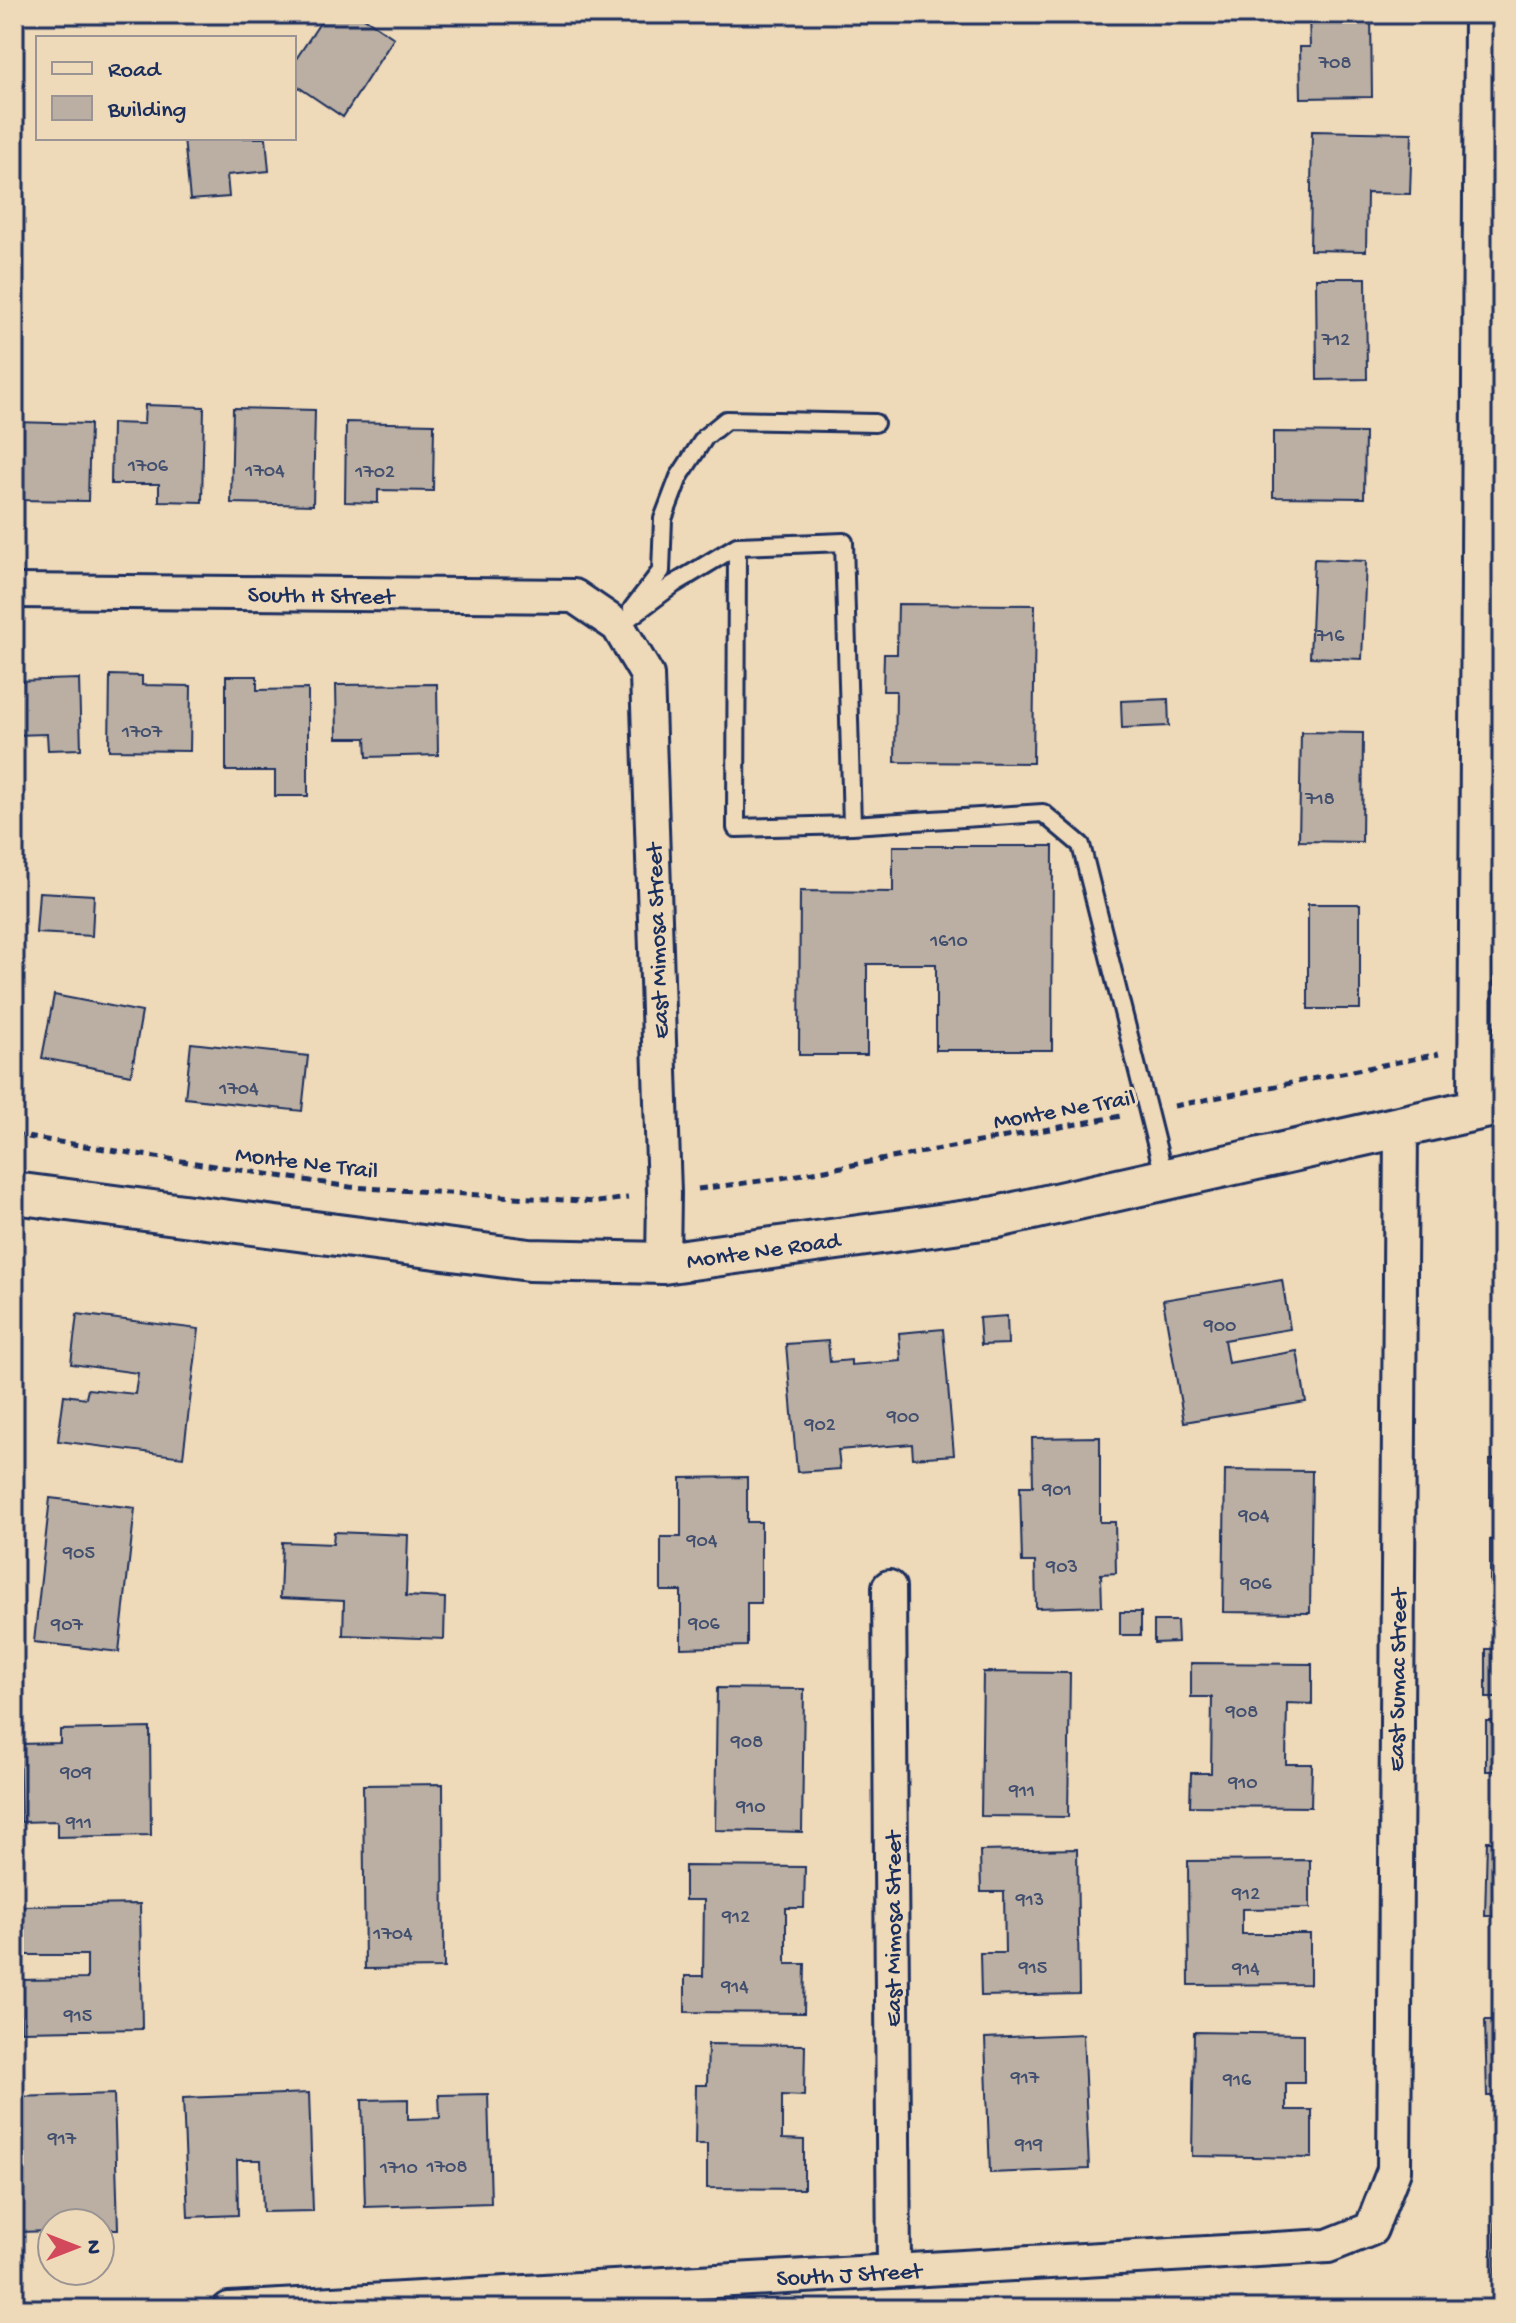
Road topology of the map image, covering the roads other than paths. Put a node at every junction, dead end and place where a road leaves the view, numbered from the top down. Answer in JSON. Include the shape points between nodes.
{"nodes":[{"id":1,"x":1481,"y":14,"type":"edge"},
{"id":2,"x":875,"y":423,"type":"dead end"},
{"id":3,"x":737,"y":546,"type":"junction"},
{"id":4,"x":14,"y":591,"type":"edge"},
{"id":5,"x":618,"y":626,"type":"junction"},
{"id":6,"x":852,"y":825,"type":"junction"},
{"id":7,"x":1488,"y":1107,"type":"edge"},
{"id":8,"x":1401,"y":1126,"type":"junction"},
{"id":9,"x":1165,"y":1179,"type":"junction"},
{"id":10,"x":14,"y":1193,"type":"edge"},
{"id":11,"x":663,"y":1263,"type":"junction"},
{"id":12,"x":889,"y":1587,"type":"dead end"},
{"id":13,"x":1371,"y":2229,"type":"joint"},
{"id":14,"x":894,"y":2271,"type":"junction"},
{"id":15,"x":229,"y":2309,"type":"edge"}],
"edges":[{"from":1,"to":7,"type":"street"},
{"from":2,"to":5,"type":"lane","via":[[726,420],[705,437],[679,477],[663,519],[661,571]]},
{"from":3,"to":5,"type":"lane"},
{"from":3,"to":6,"type":"lane","via":[[844,542]]},
{"from":3,"to":6,"type":"lane","via":[[736,828]]},
{"from":4,"to":5,"type":"street","name":"South H Street","via":[[574,596]]},
{"from":5,"to":11,"type":"street","name":"East Mimosa Street","via":[[647,675]]},
{"from":6,"to":9,"type":"lane","via":[[1043,813],[1081,845]]},
{"from":7,"to":8,"type":"street","name":"Monte Ne Road"},
{"from":8,"to":9,"type":"street","name":"Monte Ne Road"},
{"from":8,"to":13,"type":"street","name":"East Sumac Street","via":[[1394,2170]]},
{"from":9,"to":11,"type":"street","name":"Monte Ne Road","via":[[997,1217]]},
{"from":10,"to":11,"type":"street","name":"Monte Ne Road","via":[[519,1259]]},
{"from":12,"to":14,"type":"street","name":"East Mimosa Street"},
{"from":13,"to":14,"type":"street","name":"South J Street","via":[[1328,2246]]},
{"from":14,"to":15,"type":"street","name":"South J Street"}]}
